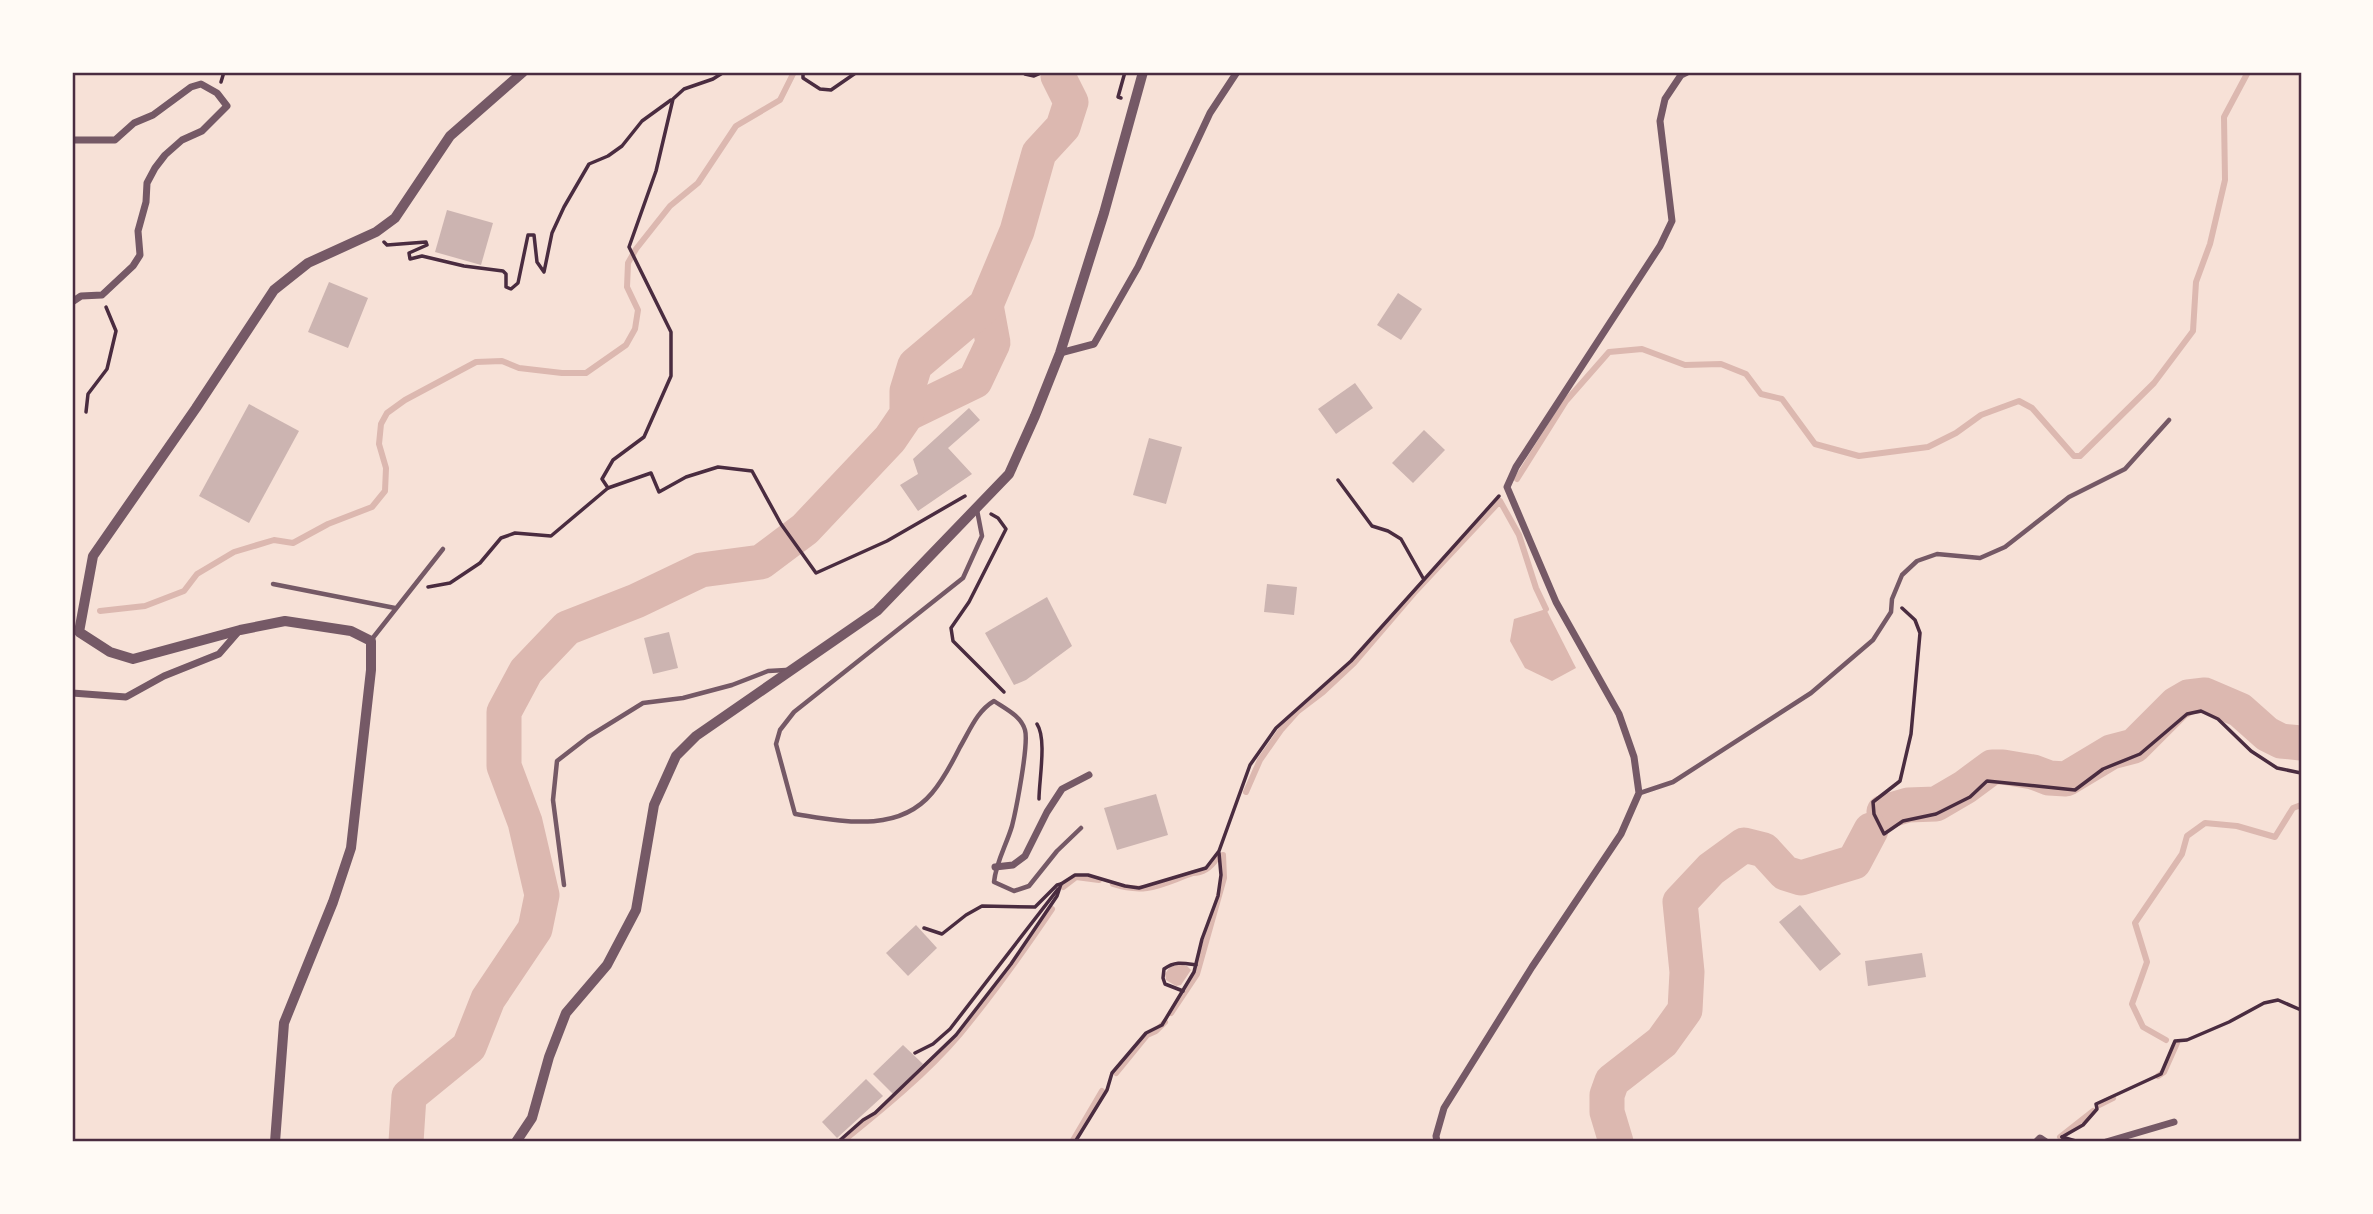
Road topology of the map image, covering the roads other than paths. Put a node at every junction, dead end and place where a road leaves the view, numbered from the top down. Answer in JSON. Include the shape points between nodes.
{"nodes":[{"id":1,"x":523,"y":72,"type":"edge"},
{"id":2,"x":1143,"y":72,"type":"edge"},
{"id":3,"x":1237,"y":72,"type":"edge"},
{"id":4,"x":1687,"y":72,"type":"edge"},
{"id":5,"x":72,"y":141,"type":"edge"},
{"id":6,"x":72,"y":302,"type":"edge"},
{"id":7,"x":1059,"y":353,"type":"junction"},
{"id":8,"x":2169,"y":420,"type":"dead end"},
{"id":9,"x":976,"y":506,"type":"junction"},
{"id":10,"x":443,"y":549,"type":"dead end"},
{"id":11,"x":273,"y":584,"type":"dead end"},
{"id":12,"x":395,"y":608,"type":"junction"},
{"id":13,"x":240,"y":630,"type":"junction"},
{"id":14,"x":75,"y":631,"type":"edge"},
{"id":15,"x":371,"y":641,"type":"junction"},
{"id":16,"x":790,"y":670,"type":"junction"},
{"id":17,"x":72,"y":693,"type":"edge"},
{"id":18,"x":1089,"y":775,"type":"dead end"},
{"id":19,"x":1639,"y":793,"type":"junction"},
{"id":20,"x":1081,"y":828,"type":"dead end"},
{"id":21,"x":995,"y":867,"type":"junction"},
{"id":22,"x":564,"y":885,"type":"dead end"},
{"id":23,"x":2174,"y":1122,"type":"dead end"},
{"id":24,"x":275,"y":1142,"type":"edge"},
{"id":25,"x":516,"y":1142,"type":"edge"},
{"id":26,"x":1437,"y":1142,"type":"edge"},
{"id":27,"x":2035,"y":1142,"type":"edge"},
{"id":28,"x":2046,"y":1142,"type":"edge"},
{"id":29,"x":2106,"y":1142,"type":"edge"}],
"edges":[{"from":1,"to":14,"type":"street","via":[[450,136],[395,218],[376,232],[309,263],[274,290],[93,556]]},
{"from":2,"to":7,"type":"street"},
{"from":3,"to":7,"type":"street","via":[[1210,113],[1139,267],[1094,344]]},
{"from":4,"to":19,"type":"street","via":[[1665,99],[1660,121],[1672,220],[1507,487],[1556,602],[1619,714],[1634,757]]},
{"from":5,"to":6,"type":"street","via":[[114,140],[191,86],[201,84],[217,93],[226,106],[202,131],[165,155],[146,183],[138,231],[140,256],[134,266],[102,295],[81,296]]},
{"from":7,"to":9,"type":"street","via":[[1009,474]]},
{"from":8,"to":19,"type":"lane","via":[[2125,469],[2069,497],[2005,547],[1980,558],[1937,554],[1917,561],[1902,575],[1891,612],[1873,640],[1811,693],[1673,782]]},
{"from":9,"to":16,"type":"street","via":[[877,611]]},
{"from":9,"to":21,"type":"lane","via":[[982,536],[963,578],[794,712],[776,744],[795,814],[874,823],[905,814],[931,795],[983,707],[994,701],[1017,717],[1026,731],[1012,826]]},
{"from":10,"to":12,"type":"lane"},
{"from":11,"to":12,"type":"lane"},
{"from":12,"to":15,"type":"lane"},
{"from":13,"to":14,"type":"street","via":[[133,659],[110,652]]},
{"from":13,"to":15,"type":"street","via":[[285,621],[351,631]]},
{"from":13,"to":17,"type":"street","via":[[219,654],[126,697]]},
{"from":15,"to":24,"type":"street","via":[[351,848],[284,1023]]},
{"from":16,"to":22,"type":"lane","via":[[768,671],[683,698],[643,703],[557,761],[553,800]]},
{"from":16,"to":25,"type":"street","via":[[696,736],[676,757],[654,805],[636,910],[607,965],[566,1013],[532,1118]]},
{"from":18,"to":21,"type":"street","via":[[1062,789],[1025,856],[1013,865]]},
{"from":19,"to":26,"type":"street","via":[[1621,834],[1444,1108]]},
{"from":20,"to":21,"type":"lane","via":[[1029,886],[1014,891],[994,882]]},
{"from":23,"to":29,"type":"street"},
{"from":27,"to":28,"type":"street","via":[[2040,1138]]}]}
